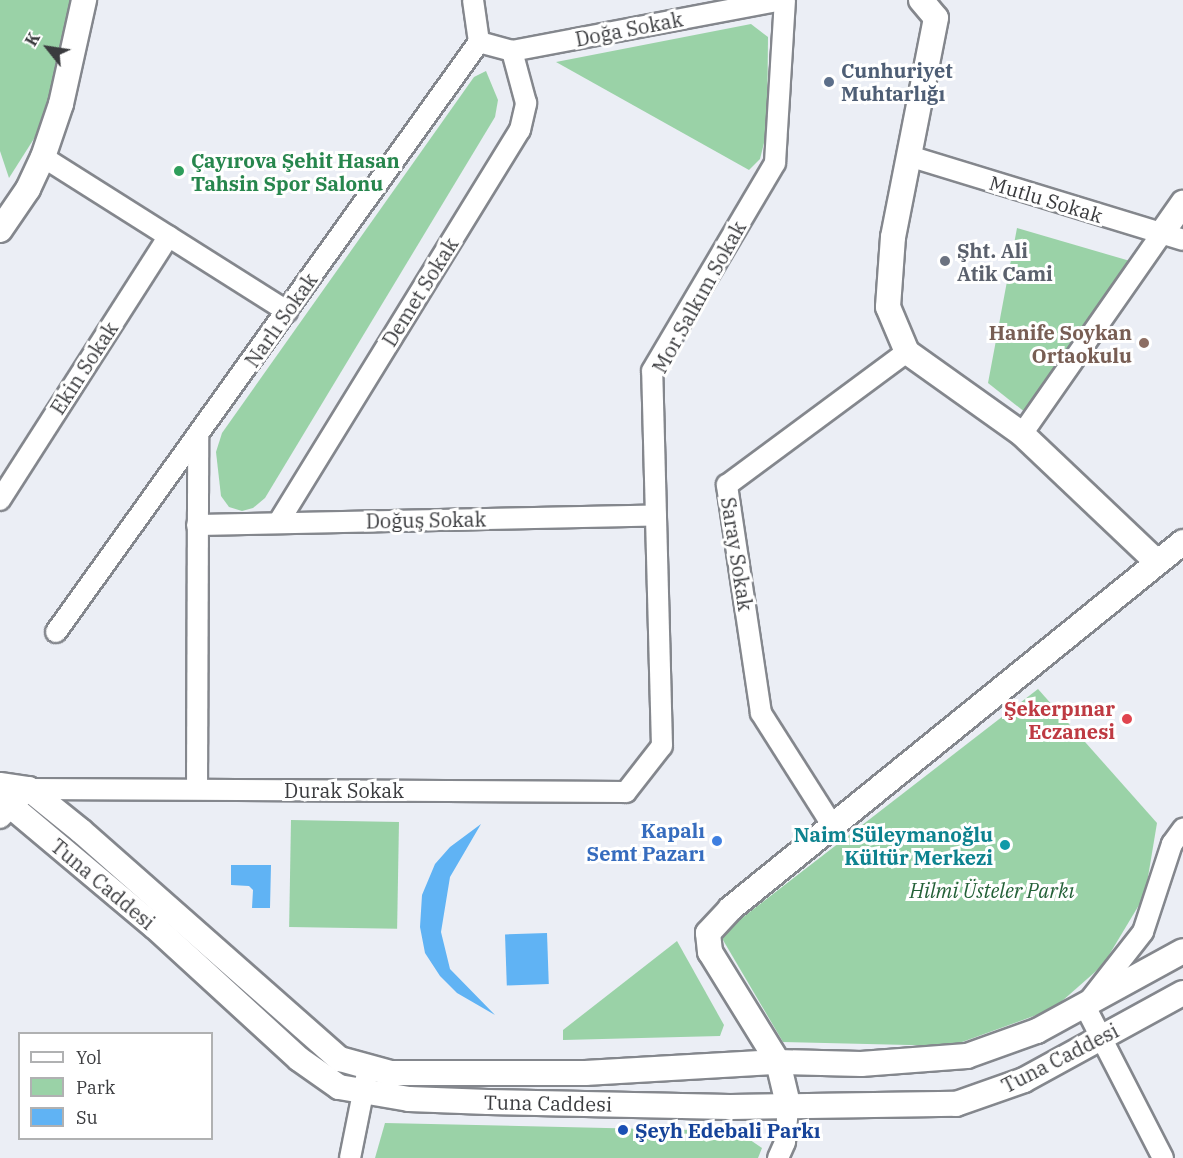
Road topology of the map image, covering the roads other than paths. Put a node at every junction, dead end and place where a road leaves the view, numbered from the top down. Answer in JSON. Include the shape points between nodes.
{"nodes":[{"id":1,"x":84,"y":0,"type":"edge"},
{"id":2,"x":473,"y":0,"type":"edge"},
{"id":3,"x":783,"y":0,"type":"edge"},
{"id":4,"x":921,"y":0,"type":"edge"},
{"id":5,"x":479,"y":42,"type":"junction"},
{"id":6,"x":512,"y":51,"type":"junction"},
{"id":7,"x":909,"y":156,"type":"junction"},
{"id":8,"x":44,"y":157,"type":"junction"},
{"id":9,"x":1183,"y":203,"type":"edge"},
{"id":10,"x":0,"y":230,"type":"edge"},
{"id":11,"x":169,"y":236,"type":"junction"},
{"id":12,"x":1173,"y":237,"type":"edge"},
{"id":13,"x":287,"y":311,"type":"junction"},
{"id":14,"x":907,"y":352,"type":"junction"},
{"id":15,"x":1022,"y":434,"type":"junction"},
{"id":16,"x":198,"y":437,"type":"junction"},
{"id":17,"x":0,"y":500,"type":"edge"},
{"id":18,"x":656,"y":515,"type":"junction"},
{"id":19,"x":278,"y":523,"type":"junction"},
{"id":20,"x":197,"y":525,"type":"junction"},
{"id":21,"x":1183,"y":542,"type":"edge"},
{"id":22,"x":1157,"y":562,"type":"junction"},
{"id":23,"x":56,"y":632,"type":"dead end"},
{"id":24,"x":662,"y":746,"type":"joint"},
{"id":25,"x":0,"y":785,"type":"edge"},
{"id":26,"x":29,"y":789,"type":"junction"},
{"id":27,"x":197,"y":789,"type":"junction"},
{"id":28,"x":4,"y":805,"type":"edge"},
{"id":29,"x":832,"y":825,"type":"junction"},
{"id":30,"x":1183,"y":829,"type":"edge"},
{"id":31,"x":1183,"y":951,"type":"edge"},
{"id":32,"x":1183,"y":993,"type":"edge"},
{"id":33,"x":1085,"y":1006,"type":"junction"},
{"id":34,"x":1100,"y":1039,"type":"junction"},
{"id":35,"x":778,"y":1062,"type":"junction"},
{"id":36,"x":369,"y":1067,"type":"junction"},
{"id":37,"x":363,"y":1091,"type":"junction"},
{"id":38,"x":788,"y":1104,"type":"junction"},
{"id":39,"x":350,"y":1158,"type":"edge"},
{"id":40,"x":778,"y":1158,"type":"edge"},
{"id":41,"x":1162,"y":1158,"type":"edge"}],
"edges":[{"from":1,"to":8,"type":"street","via":[[61,104]]},
{"from":2,"to":5,"type":"street"},
{"from":3,"to":6,"type":"street","name":"Doğa Sokak"},
{"from":3,"to":18,"type":"street","name":"Mor Salkım Sokak","via":[[775,163],[652,371]]},
{"from":4,"to":7,"type":"street","via":[[936,18]]},
{"from":5,"to":6,"type":"street"},
{"from":5,"to":13,"type":"street","name":"Narlı Sokak"},
{"from":6,"to":19,"type":"street","name":"Demet Sokak","via":[[526,103],[520,130]]},
{"from":7,"to":12,"type":"street","name":"Mutlu Sokak"},
{"from":7,"to":14,"type":"street","via":[[893,237],[888,307]]},
{"from":8,"to":10,"type":"street"},
{"from":8,"to":11,"type":"street"},
{"from":9,"to":12,"type":"street"},
{"from":11,"to":13,"type":"street"},
{"from":11,"to":17,"type":"street","name":"Ekin Sokak"},
{"from":12,"to":15,"type":"street"},
{"from":13,"to":16,"type":"street","name":"Narlı Sokak"},
{"from":14,"to":15,"type":"street"},
{"from":14,"to":29,"type":"street","name":"Saray Sokak","via":[[727,485],[761,713]]},
{"from":15,"to":22,"type":"street"},
{"from":16,"to":20,"type":"street"},
{"from":16,"to":23,"type":"street","name":"Narlı Sokak"},
{"from":18,"to":19,"type":"street","name":"Doğuş Sokak"},
{"from":18,"to":24,"type":"street","name":"Mor Salkım Sokak"},
{"from":19,"to":20,"type":"street","name":"Doğuş Sokak"},
{"from":20,"to":27,"type":"street"},
{"from":21,"to":22,"type":"street"},
{"from":22,"to":29,"type":"street"},
{"from":24,"to":27,"type":"street","name":"Durak Sokak","via":[[626,792]]},
{"from":25,"to":26,"type":"street"},
{"from":26,"to":27,"type":"street","name":"Durak Sokak"},
{"from":26,"to":28,"type":"street"},
{"from":26,"to":36,"type":"street","name":"Tuna Caddesi","via":[[340,1059]]},
{"from":28,"to":37,"type":"street","name":"Tuna Caddesi","via":[[155,927],[299,1059],[339,1087]]},
{"from":29,"to":35,"type":"street","via":[[730,909],[708,933],[710,952]]},
{"from":30,"to":33,"type":"street","via":[[1172,844],[1143,932]]},
{"from":31,"to":33,"type":"street","name":"Tuna Caddesi"},
{"from":32,"to":34,"type":"street","name":"Tuna Caddesi"},
{"from":33,"to":34,"type":"street"},
{"from":33,"to":35,"type":"street","name":"Tuna Caddesi","via":[[1037,1031],[967,1056],[861,1064]]},
{"from":34,"to":38,"type":"street","name":"Tuna Caddesi","via":[[1024,1080],[956,1104]]},
{"from":34,"to":41,"type":"street"},
{"from":35,"to":36,"type":"street","name":"Tuna Caddesi","via":[[585,1073],[391,1073]]},
{"from":35,"to":38,"type":"street"},
{"from":36,"to":37,"type":"street"},
{"from":37,"to":38,"type":"street","name":"Tuna Caddesi","via":[[488,1102],[730,1107]]},
{"from":37,"to":39,"type":"street"},
{"from":38,"to":40,"type":"street","via":[[785,1142]]}]}
